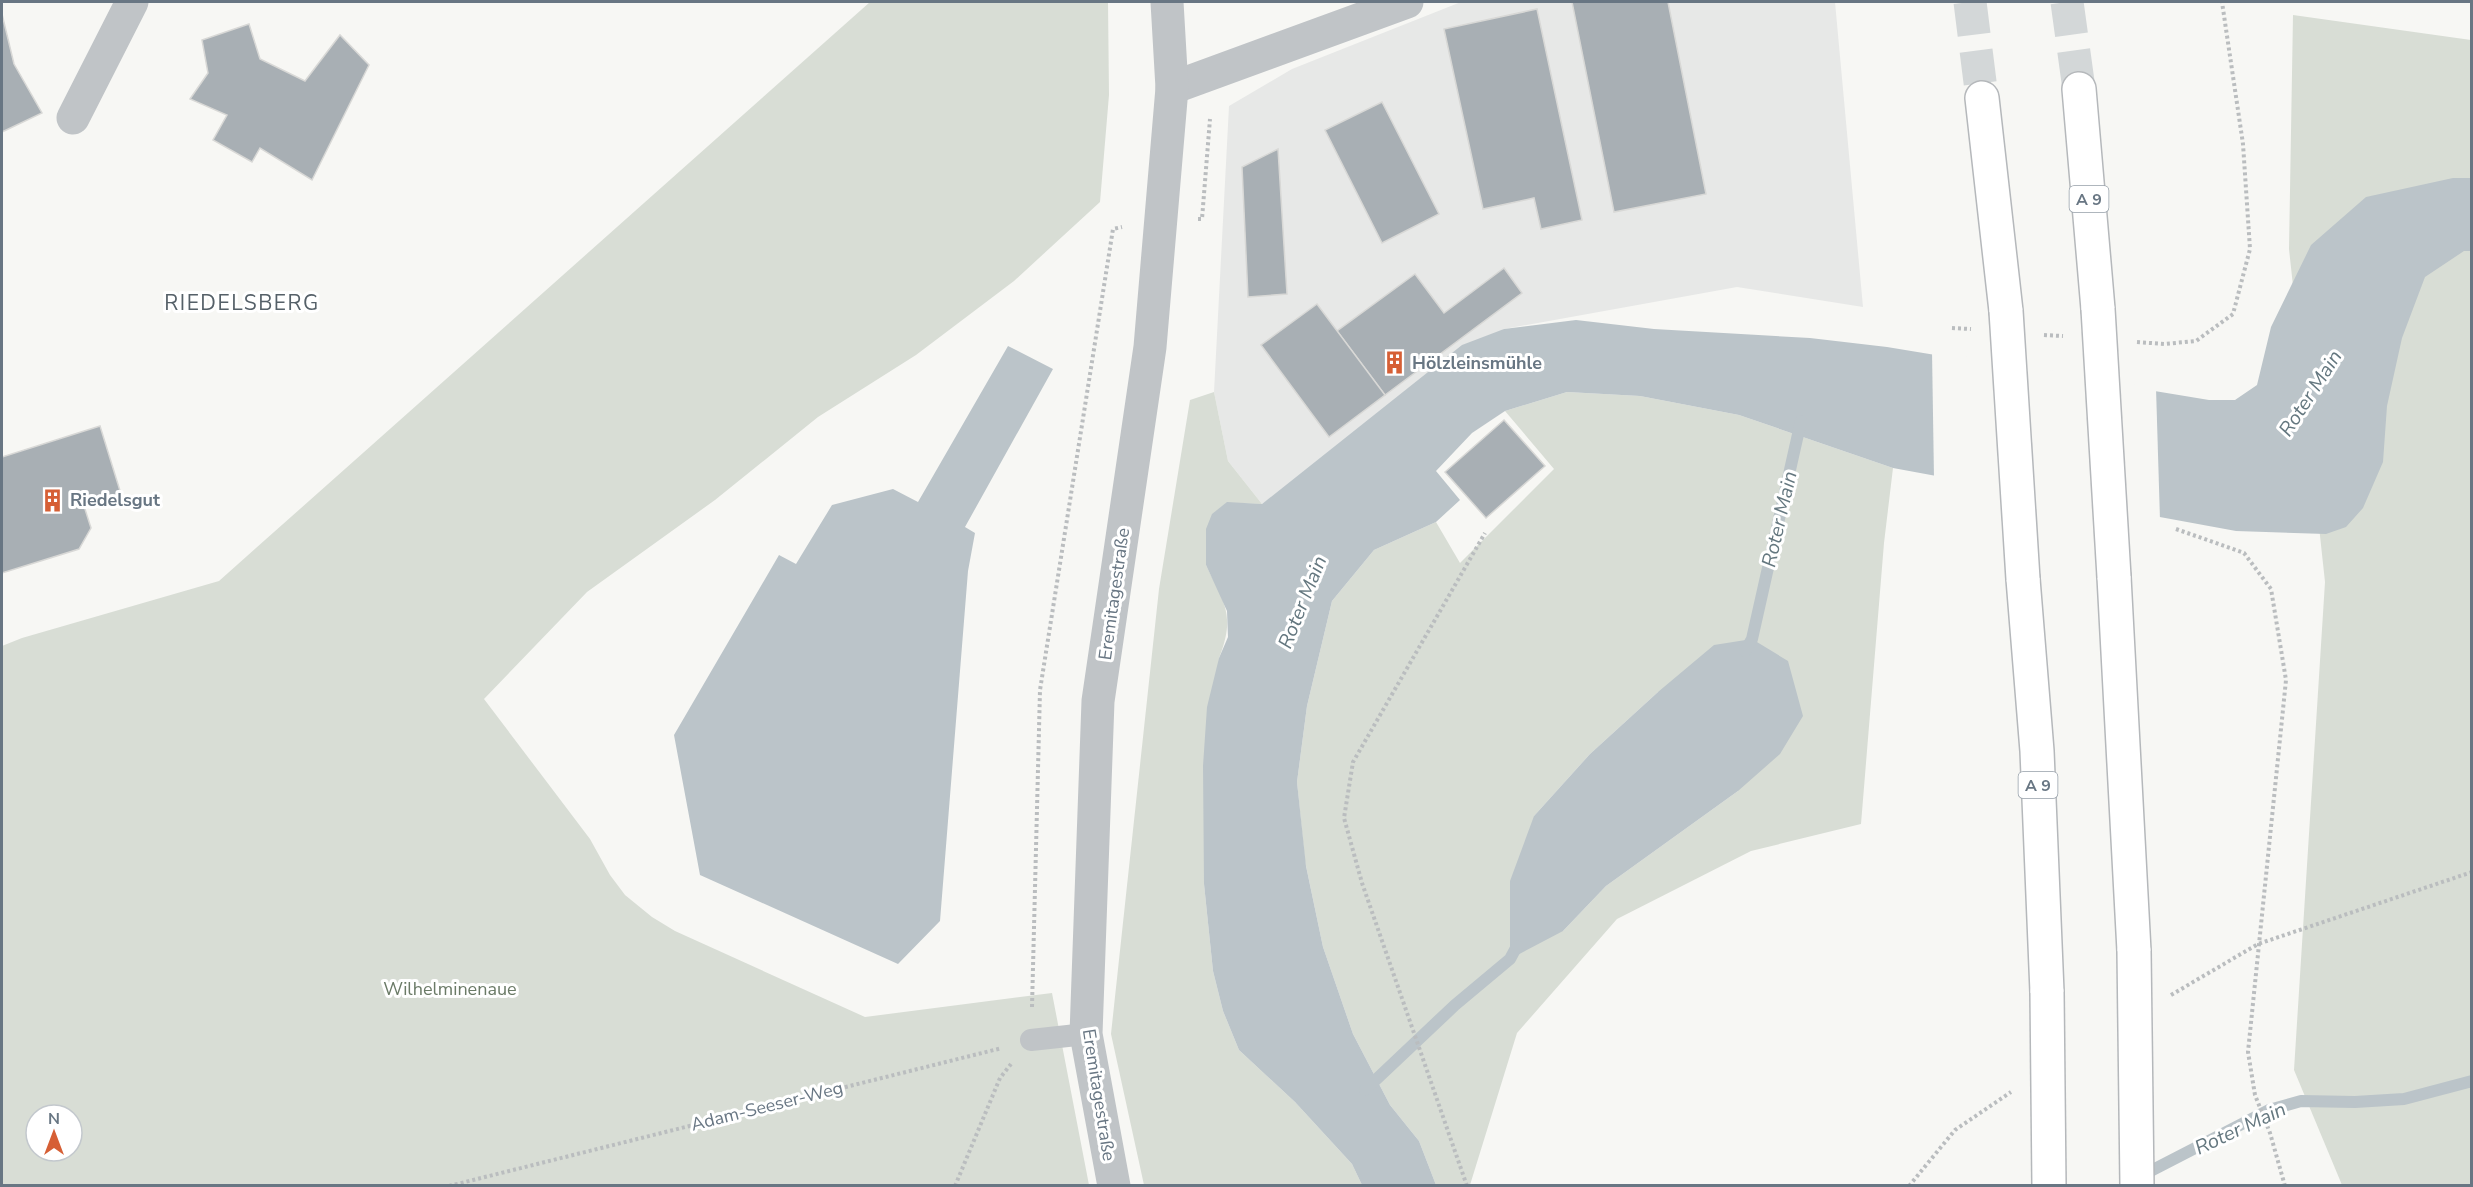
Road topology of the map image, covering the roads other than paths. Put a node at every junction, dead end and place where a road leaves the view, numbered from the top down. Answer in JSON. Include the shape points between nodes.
{"nodes":[{"id":1,"x":132,"y":2,"type":"edge"},
{"id":2,"x":1167,"y":2,"type":"edge"},
{"id":3,"x":1407,"y":2,"type":"edge"},
{"id":4,"x":1172,"y":88,"type":"junction"},
{"id":5,"x":2079,"y":89,"type":"tunnel mouth"},
{"id":6,"x":1982,"y":98,"type":"tunnel mouth"},
{"id":7,"x":73,"y":118,"type":"dead end"},
{"id":8,"x":1086,"y":1034,"type":"junction"},
{"id":9,"x":1031,"y":1040,"type":"road end"},
{"id":10,"x":1114,"y":1185,"type":"edge"},
{"id":11,"x":2049,"y":1185,"type":"edge"},
{"id":12,"x":2138,"y":1185,"type":"edge"}],
"edges":[{"from":1,"to":7,"type":"street"},
{"from":2,"to":4,"type":"street","name":"Eremitagestraße"},
{"from":3,"to":4,"type":"street"},
{"from":4,"to":8,"type":"street","name":"Eremitagestraße","via":[[1150,347],[1098,701]]},
{"from":5,"to":12,"type":"highway","number":"A 9","bridge":true,"via":[[2098,309],[2114,577],[2134,951]]},
{"from":6,"to":11,"type":"highway","number":"A 9","bridge":true,"via":[[2006,311],[2037,751],[2047,992]]},
{"from":8,"to":9,"type":"lane"},
{"from":8,"to":10,"type":"street","name":"Eremitagestraße"}]}
